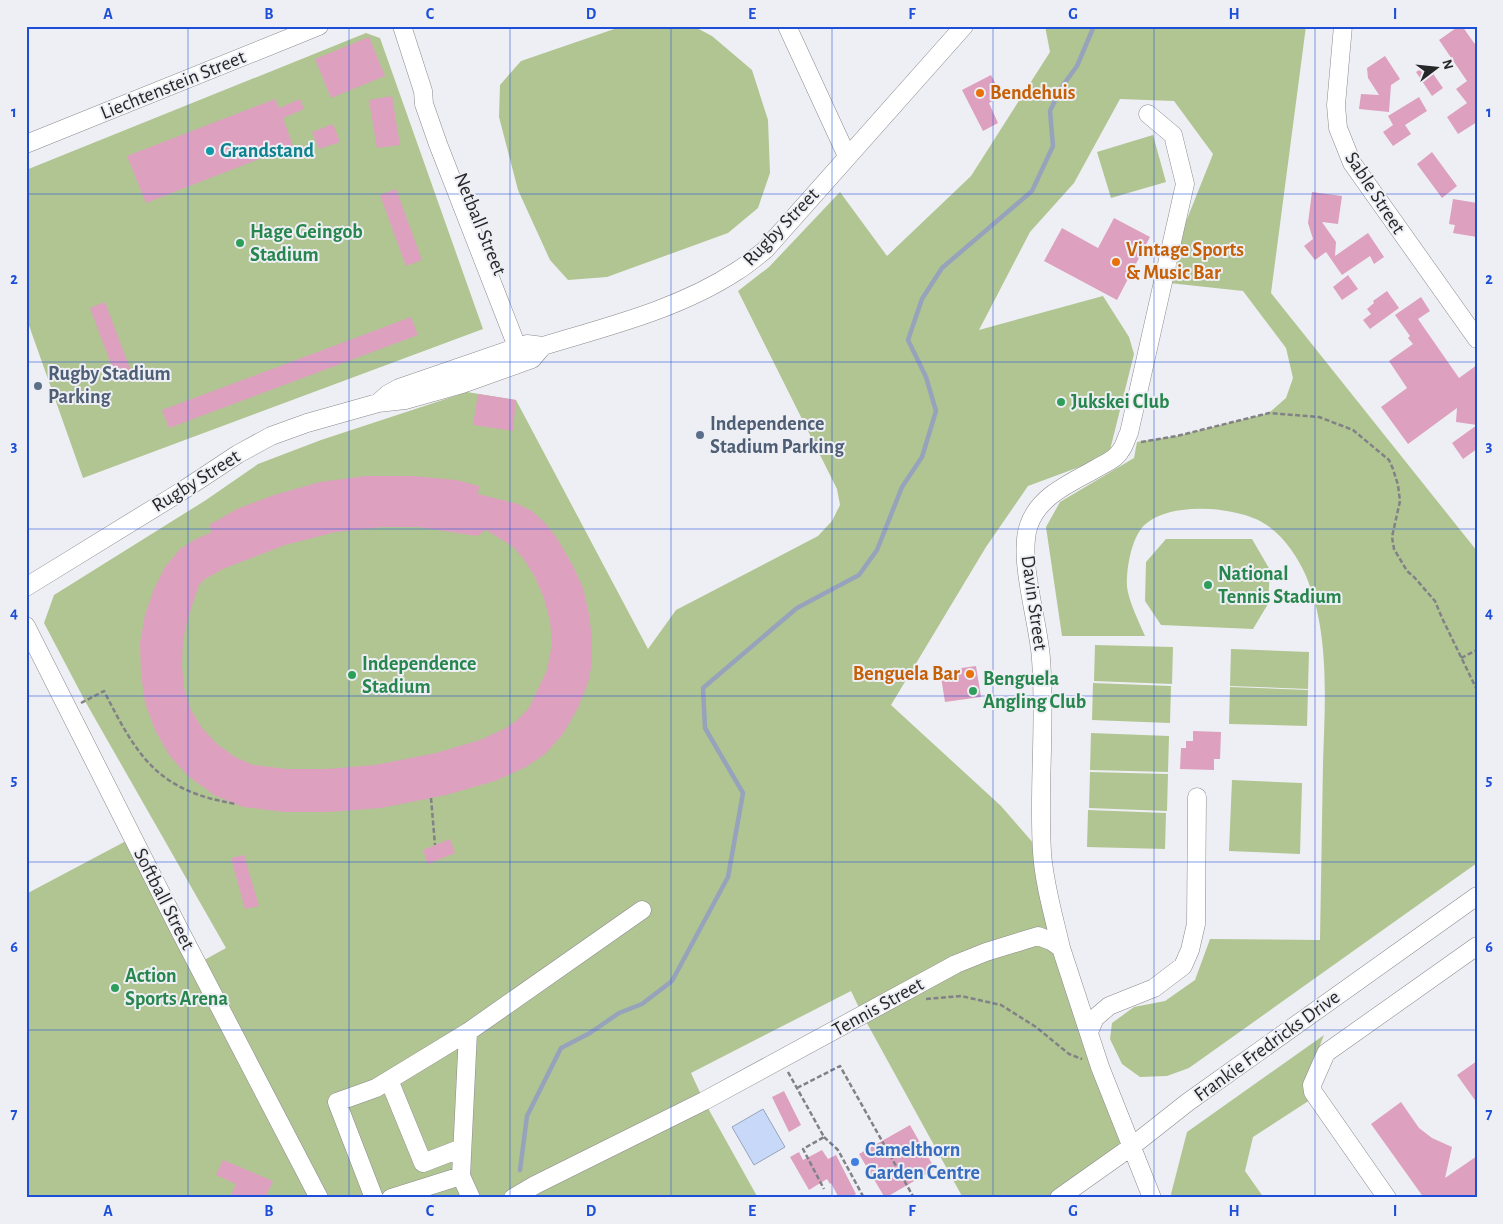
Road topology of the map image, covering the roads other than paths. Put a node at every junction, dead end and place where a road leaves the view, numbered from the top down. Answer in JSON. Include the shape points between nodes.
{"nodes":[{"id":1,"x":319,"y":26,"type":"edge"},
{"id":2,"x":402,"y":26,"type":"edge"},
{"id":3,"x":787,"y":26,"type":"edge"},
{"id":4,"x":964,"y":26,"type":"edge"},
{"id":5,"x":1343,"y":26,"type":"edge"},
{"id":6,"x":1148,"y":114,"type":"dead end"},
{"id":7,"x":26,"y":144,"type":"edge"},
{"id":8,"x":847,"y":156,"type":"junction"},
{"id":9,"x":1477,"y":338,"type":"edge"},
{"id":10,"x":529,"y":352,"type":"junction"},
{"id":11,"x":26,"y":587,"type":"edge"},
{"id":12,"x":26,"y":626,"type":"edge"},
{"id":13,"x":1197,"y":798,"type":"dead end"},
{"id":14,"x":1477,"y":896,"type":"edge"},
{"id":15,"x":642,"y":910,"type":"dead end"},
{"id":16,"x":1477,"y":946,"type":"edge"},
{"id":17,"x":1061,"y":948,"type":"junction"},
{"id":18,"x":468,"y":1032,"type":"junction"},
{"id":19,"x":1088,"y":1032,"type":"junction"},
{"id":20,"x":389,"y":1080,"type":"junction"},
{"id":21,"x":1131,"y":1147,"type":"junction"},
{"id":22,"x":462,"y":1148,"type":"junction"},
{"id":23,"x":461,"y":1176,"type":"junction"},
{"id":24,"x":319,"y":1198,"type":"edge"},
{"id":25,"x":374,"y":1198,"type":"edge"},
{"id":26,"x":391,"y":1198,"type":"edge"},
{"id":27,"x":471,"y":1198,"type":"edge"},
{"id":28,"x":514,"y":1198,"type":"edge"},
{"id":29,"x":1058,"y":1198,"type":"edge"},
{"id":30,"x":1152,"y":1198,"type":"edge"},
{"id":31,"x":1387,"y":1198,"type":"edge"}],
"edges":[{"from":1,"to":7,"type":"street","name":"Liechtenstein Street"},
{"from":2,"to":10,"type":"street","name":"Netball Street","via":[[423,91],[434,105]]},
{"from":3,"to":8,"type":"street"},
{"from":4,"to":8,"type":"street","name":"Rugby Street"},
{"from":5,"to":9,"type":"street","name":"Sable Street","via":[[1336,105],[1338,128],[1352,163]]},
{"from":6,"to":17,"type":"street","name":"Davin Street","via":[[1173,135],[1185,184],[1129,433],[1121,450],[1110,461],[1063,486],[1050,497],[1029,524],[1026,543],[1041,658],[1042,853]]},
{"from":8,"to":10,"type":"street","name":"Rugby Street","via":[[765,250],[739,270],[697,293],[645,314]]},
{"from":10,"to":11,"type":"street","name":"Rugby Street","via":[[453,386],[405,400],[378,403],[271,436]]},
{"from":12,"to":24,"type":"street","name":"Softball Street"},
{"from":13,"to":19,"type":"street","via":[[1196,924],[1183,966],[1154,988],[1109,1006],[1095,1018]]},
{"from":14,"to":21,"type":"street","name":"Frankie Fredricks Drive","via":[[1188,1102]]},
{"from":15,"to":18,"type":"street"},
{"from":16,"to":31,"type":"street","via":[[1326,1054],[1312,1085],[1313,1092]]},
{"from":17,"to":19,"type":"street"},
{"from":17,"to":28,"type":"street","name":"Tennis Street","via":[[1038,936],[956,964],[781,1060]]},
{"from":18,"to":20,"type":"street"},
{"from":18,"to":22,"type":"street"},
{"from":19,"to":21,"type":"street"},
{"from":20,"to":22,"type":"street","via":[[423,1163]]},
{"from":20,"to":25,"type":"street","via":[[337,1102]]},
{"from":21,"to":29,"type":"street","name":"Frankie Fredricks Drive"},
{"from":21,"to":30,"type":"street"},
{"from":22,"to":23,"type":"street"},
{"from":23,"to":26,"type":"street"},
{"from":23,"to":27,"type":"street"}]}
